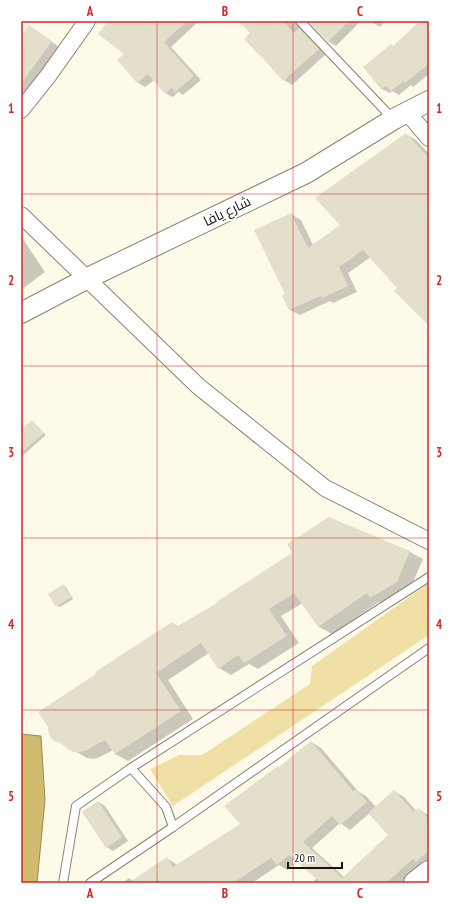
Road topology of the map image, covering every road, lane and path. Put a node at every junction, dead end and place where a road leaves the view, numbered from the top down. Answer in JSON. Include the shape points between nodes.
{"nodes":[{"id":1,"x":87,"y":21,"type":"edge"},
{"id":2,"x":300,"y":21,"type":"edge"},
{"id":3,"x":429,"y":101,"type":"edge"},
{"id":4,"x":21,"y":110,"type":"edge"},
{"id":5,"x":400,"y":116,"type":"junction"},
{"id":6,"x":429,"y":138,"type":"edge"},
{"id":7,"x":21,"y":215,"type":"edge"},
{"id":8,"x":88,"y":278,"type":"junction"},
{"id":9,"x":21,"y":313,"type":"edge"},
{"id":10,"x":429,"y":541,"type":"edge"},
{"id":11,"x":429,"y":577,"type":"edge"},
{"id":12,"x":429,"y":648,"type":"edge"},
{"id":13,"x":132,"y":768,"type":"junction"},
{"id":14,"x":173,"y":827,"type":"junction"},
{"id":15,"x":429,"y":872,"type":"edge"},
{"id":16,"x":62,"y":883,"type":"edge"},
{"id":17,"x":90,"y":883,"type":"edge"},
{"id":18,"x":416,"y":883,"type":"edge"}],
"edges":[{"from":1,"to":4,"type":"street"},
{"from":2,"to":5,"type":"lane"},
{"from":3,"to":5,"type":"street","name":"شارع يافا"},
{"from":5,"to":6,"type":"street"},
{"from":5,"to":8,"type":"street","name":"شارع يافا","via":[[306,173]]},
{"from":7,"to":8,"type":"street"},
{"from":8,"to":9,"type":"street","name":"شارع يافا"},
{"from":8,"to":10,"type":"street","via":[[198,386],[325,488]]},
{"from":11,"to":13,"type":"lane"},
{"from":12,"to":14,"type":"lane"},
{"from":13,"to":14,"type":"lane","via":[[166,807]]},
{"from":13,"to":16,"type":"lane","via":[[76,806]]},
{"from":14,"to":17,"type":"lane"},
{"from":15,"to":18,"type":"highway"}]}
